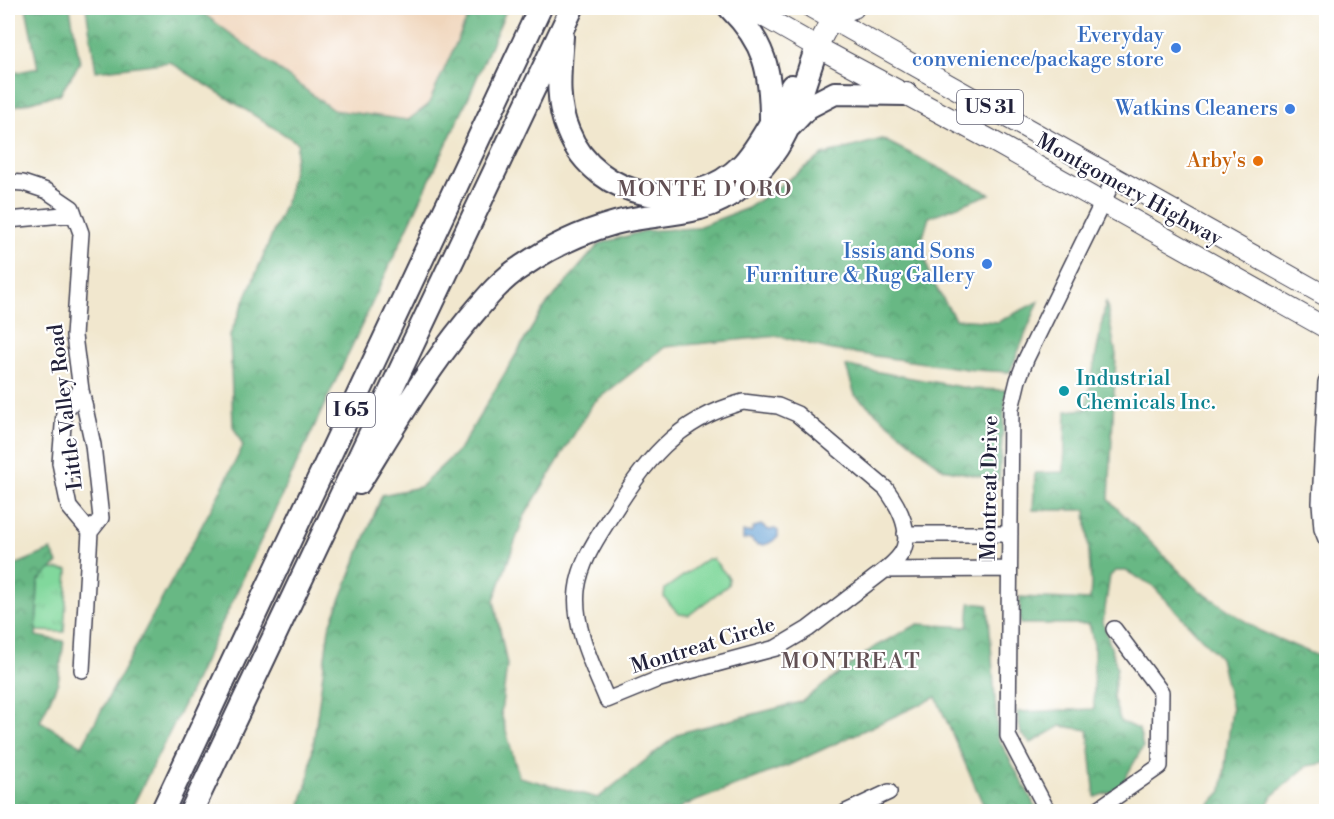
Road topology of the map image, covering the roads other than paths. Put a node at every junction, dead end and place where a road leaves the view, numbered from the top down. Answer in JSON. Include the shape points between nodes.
{"nodes":[{"id":1,"x":540,"y":8,"type":"edge"},
{"id":2,"x":730,"y":8,"type":"edge"},
{"id":3,"x":749,"y":8,"type":"edge"},
{"id":4,"x":812,"y":8,"type":"edge"},
{"id":5,"x":854,"y":8,"type":"edge"},
{"id":6,"x":567,"y":16,"type":"edge"},
{"id":7,"x":832,"y":19,"type":"junction"},
{"id":8,"x":817,"y":47,"type":"junction"},
{"id":9,"x":906,"y":94,"type":"junction"},
{"id":10,"x":779,"y":125,"type":"junction"},
{"id":11,"x":1115,"y":177,"type":"junction"},
{"id":12,"x":8,"y":182,"type":"edge"},
{"id":13,"x":1102,"y":202,"type":"junction"},
{"id":14,"x":74,"y":214,"type":"junction"},
{"id":15,"x":8,"y":220,"type":"edge"},
{"id":16,"x":1326,"y":296,"type":"edge"},
{"id":17,"x":1326,"y":328,"type":"edge"},
{"id":18,"x":1326,"y":382,"type":"edge"},
{"id":19,"x":81,"y":390,"type":"junction"},
{"id":20,"x":90,"y":532,"type":"junction"},
{"id":21,"x":905,"y":534,"type":"junction"},
{"id":22,"x":1010,"y":534,"type":"junction"},
{"id":23,"x":1326,"y":539,"type":"edge"},
{"id":24,"x":1009,"y":568,"type":"junction"},
{"id":25,"x":885,"y":570,"type":"junction"},
{"id":26,"x":298,"y":583,"type":"junction"},
{"id":27,"x":1114,"y":629,"type":"dead end"},
{"id":28,"x":82,"y":670,"type":"dead end"},
{"id":29,"x":889,"y":792,"type":"dead end"},
{"id":30,"x":162,"y":812,"type":"edge"},
{"id":31,"x":190,"y":812,"type":"edge"},
{"id":32,"x":846,"y":812,"type":"edge"},
{"id":33,"x":1048,"y":812,"type":"edge"},
{"id":34,"x":1094,"y":812,"type":"edge"}],
"edges":[{"from":1,"to":30,"type":"highway","number":"I 65"},
{"from":2,"to":10,"type":"highway","via":[[747,25],[766,63]]},
{"from":3,"to":8,"type":"main road","name":"Montgomery Highway","number":"US 31"},
{"from":4,"to":7,"type":"main road","name":"Montgomery Highway","number":"US 31"},
{"from":5,"to":7,"type":"main road"},
{"from":6,"to":10,"type":"highway","via":[[559,89],[567,131],[599,174],[626,190],[662,196],[709,187],[743,164]]},
{"from":6,"to":26,"type":"highway","number":"I 65"},
{"from":7,"to":8,"type":"main road"},
{"from":7,"to":11,"type":"main road","name":"Montgomery Highway","number":"US 31"},
{"from":8,"to":9,"type":"main road","name":"Montgomery Highway","number":"US 31"},
{"from":8,"to":10,"type":"highway"},
{"from":9,"to":10,"type":"highway","via":[[835,93]]},
{"from":9,"to":13,"type":"main road","name":"Montgomery Highway","number":"US 31"},
{"from":10,"to":26,"type":"highway","via":[[776,149],[764,164],[738,189],[718,201],[700,208],[612,224],[558,244],[519,268],[484,300],[404,410]]},
{"from":11,"to":13,"type":"street","name":"Montreat Drive"},
{"from":11,"to":16,"type":"main road","name":"Montgomery Highway","number":"US 31"},
{"from":12,"to":14,"type":"street","via":[[47,191],[72,208]]},
{"from":13,"to":17,"type":"main road","name":"Montgomery Highway","number":"US 31"},
{"from":13,"to":22,"type":"street","name":"Montreat Drive","via":[[1018,380],[1011,409]]},
{"from":14,"to":15,"type":"street"},
{"from":14,"to":19,"type":"street","name":"Little Valley Road","via":[[81,233],[74,336]]},
{"from":18,"to":23,"type":"street","via":[[1320,503]]},
{"from":19,"to":20,"type":"street","name":"Little Valley Road","via":[[93,445],[100,518]]},
{"from":19,"to":20,"type":"street","via":[[64,413],[60,463],[69,507]]},
{"from":20,"to":28,"type":"street","name":"Little Valley Road"},
{"from":21,"to":22,"type":"street"},
{"from":21,"to":25,"type":"street","name":"Montreat Circle","via":[[904,548]]},
{"from":21,"to":25,"type":"street","name":"Montreat Circle","via":[[897,503],[886,489],[796,414],[778,406],[743,402],[704,416],[658,450],[636,477],[588,555],[577,590],[577,611],[585,646],[607,700],[656,680],[776,648],[808,629]]},
{"from":22,"to":24,"type":"street","name":"Montreat Drive"},
{"from":24,"to":25,"type":"street"},
{"from":24,"to":33,"type":"street","name":"Montreat Drive","via":[[1008,736]]},
{"from":26,"to":31,"type":"highway","number":"I 65"},
{"from":27,"to":34,"type":"street","via":[[1161,692],[1160,766]]},
{"from":29,"to":32,"type":"street"}]}
